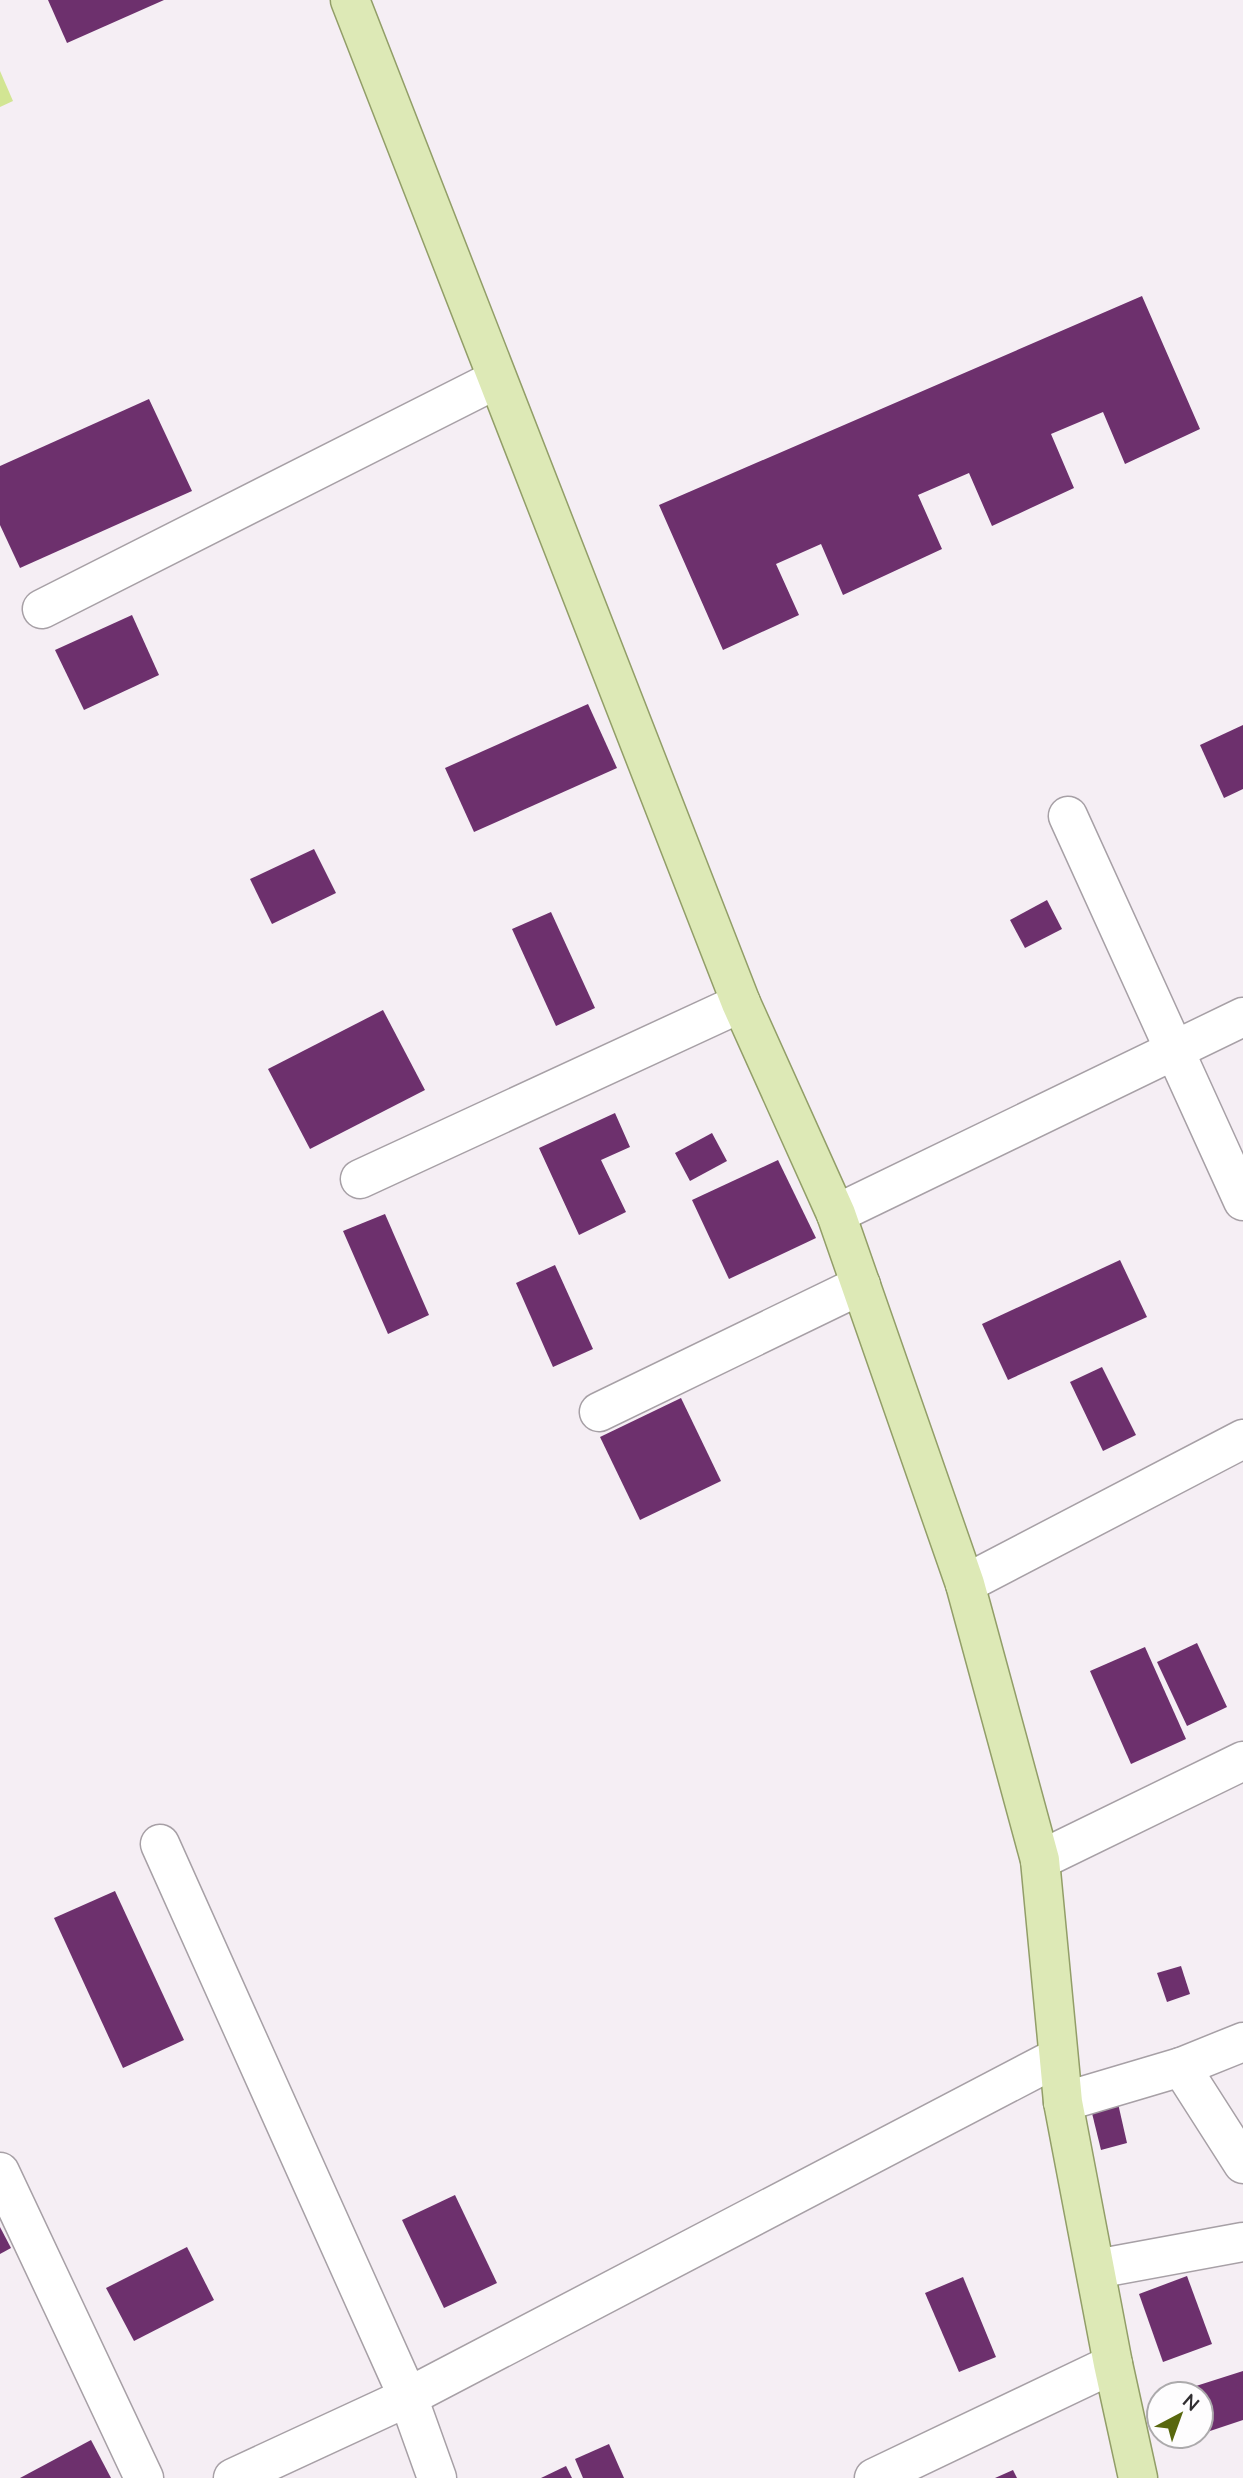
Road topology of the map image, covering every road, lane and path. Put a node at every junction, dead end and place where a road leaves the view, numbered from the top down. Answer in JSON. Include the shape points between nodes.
{"nodes":[{"id":1,"x":350,"y":0,"type":"edge"},
{"id":2,"x":497,"y":379,"type":"junction"},
{"id":3,"x":42,"y":609,"type":"dead end"},
{"id":4,"x":1068,"y":816,"type":"dead end"},
{"id":5,"x":741,"y":1003,"type":"junction"},
{"id":6,"x":1243,"y":1017,"type":"edge"},
{"id":7,"x":1174,"y":1049,"type":"junction"},
{"id":8,"x":360,"y":1179,"type":"dead end"},
{"id":9,"x":1243,"y":1200,"type":"edge"},
{"id":10,"x":836,"y":1214,"type":"junction"},
{"id":11,"x":861,"y":1285,"type":"junction"},
{"id":12,"x":599,"y":1412,"type":"dead end"},
{"id":13,"x":1243,"y":1439,"type":"edge"},
{"id":14,"x":965,"y":1584,"type":"junction"},
{"id":15,"x":1243,"y":1761,"type":"edge"},
{"id":16,"x":160,"y":1844,"type":"dead end"},
{"id":17,"x":1040,"y":1860,"type":"junction"},
{"id":18,"x":1243,"y":2042,"type":"edge"},
{"id":19,"x":1058,"y":2057,"type":"junction"},
{"id":20,"x":1181,"y":2067,"type":"junction"},
{"id":21,"x":1063,"y":2102,"type":"junction"},
{"id":22,"x":1243,"y":2164,"type":"edge"},
{"id":23,"x":0,"y":2172,"type":"edge"},
{"id":24,"x":1243,"y":2242,"type":"edge"},
{"id":25,"x":1096,"y":2269,"type":"junction"},
{"id":26,"x":1113,"y":2364,"type":"junction"},
{"id":27,"x":408,"y":2397,"type":"junction"},
{"id":28,"x":144,"y":2478,"type":"edge"},
{"id":29,"x":233,"y":2478,"type":"edge"},
{"id":30,"x":438,"y":2478,"type":"edge"},
{"id":31,"x":874,"y":2478,"type":"edge"},
{"id":32,"x":1138,"y":2478,"type":"edge"}],
"edges":[{"from":1,"to":2,"type":"main road"},
{"from":2,"to":3,"type":"street"},
{"from":2,"to":5,"type":"main road"},
{"from":4,"to":7,"type":"street"},
{"from":5,"to":8,"type":"street"},
{"from":5,"to":10,"type":"main road"},
{"from":6,"to":7,"type":"street"},
{"from":7,"to":9,"type":"street"},
{"from":7,"to":10,"type":"street"},
{"from":10,"to":11,"type":"main road"},
{"from":11,"to":12,"type":"street"},
{"from":11,"to":14,"type":"main road"},
{"from":13,"to":14,"type":"street"},
{"from":14,"to":17,"type":"main road"},
{"from":15,"to":17,"type":"street"},
{"from":16,"to":27,"type":"street"},
{"from":17,"to":19,"type":"main road"},
{"from":18,"to":20,"type":"street"},
{"from":19,"to":21,"type":"main road"},
{"from":19,"to":27,"type":"street"},
{"from":20,"to":21,"type":"street"},
{"from":20,"to":22,"type":"street"},
{"from":21,"to":25,"type":"main road"},
{"from":23,"to":28,"type":"street"},
{"from":24,"to":25,"type":"street"},
{"from":25,"to":26,"type":"main road"},
{"from":26,"to":31,"type":"street"},
{"from":26,"to":32,"type":"main road"},
{"from":27,"to":29,"type":"street"},
{"from":27,"to":30,"type":"street"}]}
